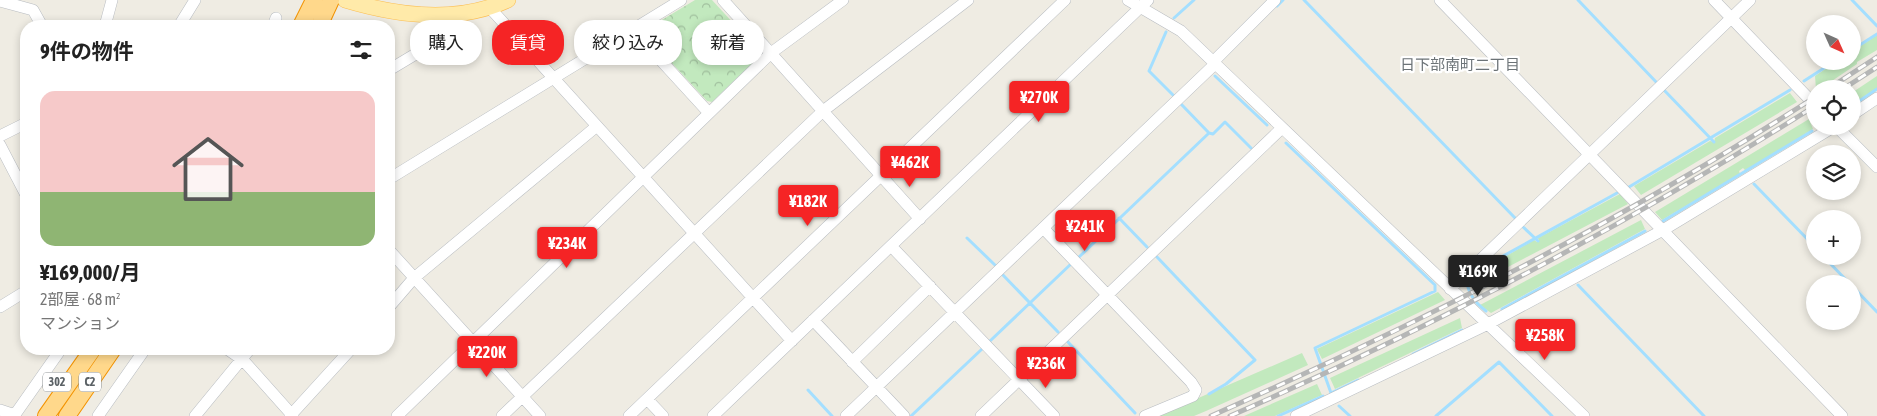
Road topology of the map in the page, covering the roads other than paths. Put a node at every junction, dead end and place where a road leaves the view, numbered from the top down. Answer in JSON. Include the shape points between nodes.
{"nodes":[{"id":1,"x":112,"y":0,"type":"edge"},
{"id":2,"x":195,"y":0,"type":"edge"},
{"id":3,"x":303,"y":0,"type":"edge"},
{"id":4,"x":314,"y":0,"type":"edge"},
{"id":5,"x":331,"y":0,"type":"edge"},
{"id":6,"x":345,"y":0,"type":"edge"},
{"id":7,"x":508,"y":0,"type":"edge"},
{"id":8,"x":681,"y":0,"type":"edge"},
{"id":9,"x":723,"y":0,"type":"edge"},
{"id":10,"x":843,"y":0,"type":"edge"},
{"id":11,"x":968,"y":0,"type":"edge"},
{"id":12,"x":1064,"y":0,"type":"edge"},
{"id":13,"x":1128,"y":0,"type":"edge"},
{"id":14,"x":1275,"y":0,"type":"edge"},
{"id":15,"x":1440,"y":0,"type":"edge"},
{"id":16,"x":1714,"y":0,"type":"edge"},
{"id":17,"x":1750,"y":0,"type":"edge"},
{"id":18,"x":0,"y":1,"type":"edge"},
{"id":19,"x":1144,"y":4,"type":"edge"},
{"id":20,"x":490,"y":8,"type":"junction"},
{"id":21,"x":441,"y":16,"type":"junction"},
{"id":22,"x":1732,"y":18,"type":"junction"},
{"id":23,"x":39,"y":20,"type":"edge"},
{"id":24,"x":107,"y":20,"type":"edge"},
{"id":25,"x":183,"y":20,"type":"edge"},
{"id":26,"x":294,"y":20,"type":"edge"},
{"id":27,"x":304,"y":20,"type":"edge"},
{"id":28,"x":322,"y":20,"type":"edge"},
{"id":29,"x":649,"y":20,"type":"edge"},
{"id":30,"x":770,"y":53,"type":"junction"},
{"id":31,"x":1214,"y":63,"type":"junction"},
{"id":32,"x":575,"y":65,"type":"edge"},
{"id":33,"x":665,"y":65,"type":"edge"},
{"id":34,"x":395,"y":66,"type":"edge"},
{"id":35,"x":553,"y":78,"type":"junction"},
{"id":36,"x":1806,"y":95,"type":"edge"},
{"id":37,"x":1877,"y":98,"type":"edge"},
{"id":38,"x":1861,"y":109,"type":"edge"},
{"id":39,"x":823,"y":111,"type":"junction"},
{"id":40,"x":709,"y":113,"type":"junction"},
{"id":41,"x":20,"y":126,"type":"edge"},
{"id":42,"x":597,"y":126,"type":"junction"},
{"id":43,"x":1282,"y":128,"type":"junction"},
{"id":44,"x":1821,"y":135,"type":"edge"},
{"id":45,"x":1845,"y":135,"type":"edge"},
{"id":46,"x":0,"y":136,"type":"edge"},
{"id":47,"x":0,"y":145,"type":"edge"},
{"id":48,"x":1590,"y":156,"type":"junction"},
{"id":49,"x":1877,"y":167,"type":"edge"},
{"id":50,"x":395,"y":175,"type":"edge"},
{"id":51,"x":881,"y":176,"type":"junction"},
{"id":52,"x":643,"y":177,"type":"junction"},
{"id":53,"x":20,"y":183,"type":"edge"},
{"id":54,"x":920,"y":219,"type":"junction"},
{"id":55,"x":1043,"y":228,"type":"junction"},
{"id":56,"x":1663,"y":230,"type":"junction"},
{"id":57,"x":694,"y":233,"type":"junction"},
{"id":58,"x":891,"y":246,"type":"junction"},
{"id":59,"x":395,"y":257,"type":"edge"},
{"id":60,"x":414,"y":278,"type":"junction"},
{"id":61,"x":930,"y":286,"type":"junction"},
{"id":62,"x":1450,"y":289,"type":"junction"},
{"id":63,"x":20,"y":295,"type":"edge"},
{"id":64,"x":1107,"y":295,"type":"junction"},
{"id":65,"x":753,"y":298,"type":"junction"},
{"id":66,"x":395,"y":300,"type":"edge"},
{"id":67,"x":0,"y":307,"type":"edge"},
{"id":68,"x":955,"y":312,"type":"junction"},
{"id":69,"x":813,"y":320,"type":"junction"},
{"id":70,"x":1488,"y":324,"type":"junction"},
{"id":71,"x":792,"y":341,"type":"junction"},
{"id":72,"x":473,"y":342,"type":"junction"},
{"id":73,"x":57,"y":355,"type":"edge"},
{"id":74,"x":76,"y":355,"type":"edge"},
{"id":75,"x":89,"y":355,"type":"edge"},
{"id":76,"x":109,"y":355,"type":"edge"},
{"id":77,"x":141,"y":355,"type":"edge"},
{"id":78,"x":236,"y":355,"type":"edge"},
{"id":79,"x":246,"y":355,"type":"edge"},
{"id":80,"x":346,"y":355,"type":"edge"},
{"id":81,"x":243,"y":360,"type":"junction"},
{"id":82,"x":852,"y":362,"type":"junction"},
{"id":83,"x":1019,"y":379,"type":"junction"},
{"id":84,"x":876,"y":387,"type":"junction"},
{"id":85,"x":521,"y":395,"type":"junction"},
{"id":86,"x":647,"y":399,"type":"junction"},
{"id":87,"x":0,"y":410,"type":"edge"},
{"id":88,"x":15,"y":416,"type":"edge"},
{"id":89,"x":34,"y":416,"type":"edge"},
{"id":90,"x":46,"y":416,"type":"edge"},
{"id":91,"x":67,"y":416,"type":"edge"},
{"id":92,"x":98,"y":416,"type":"edge"},
{"id":93,"x":195,"y":416,"type":"edge"},
{"id":94,"x":292,"y":416,"type":"edge"},
{"id":95,"x":396,"y":416,"type":"edge"},
{"id":96,"x":502,"y":416,"type":"edge"},
{"id":97,"x":540,"y":416,"type":"edge"},
{"id":98,"x":630,"y":416,"type":"edge"},
{"id":99,"x":662,"y":416,"type":"edge"},
{"id":100,"x":713,"y":416,"type":"edge"},
{"id":101,"x":846,"y":416,"type":"edge"},
{"id":102,"x":904,"y":416,"type":"edge"},
{"id":103,"x":981,"y":416,"type":"edge"},
{"id":104,"x":1054,"y":416,"type":"edge"},
{"id":105,"x":1145,"y":416,"type":"edge"},
{"id":106,"x":1296,"y":416,"type":"edge"},
{"id":107,"x":1584,"y":416,"type":"edge"},
{"id":108,"x":1842,"y":416,"type":"edge"}],
"edges":[{"from":1,"to":24,"type":"street"},
{"from":2,"to":25,"type":"street"},
{"from":3,"to":26,"type":"highway"},
{"from":4,"to":27,"type":"highway"},
{"from":5,"to":28,"type":"highway"},
{"from":6,"to":21,"type":"main road","via":[[401,13]]},
{"from":7,"to":20,"type":"main road"},
{"from":8,"to":29,"type":"street"},
{"from":9,"to":30,"type":"street"},
{"from":10,"to":30,"type":"street"},
{"from":11,"to":39,"type":"street"},
{"from":12,"to":51,"type":"street"},
{"from":13,"to":19,"type":"street"},
{"from":14,"to":31,"type":"street"},
{"from":15,"to":48,"type":"street"},
{"from":16,"to":22,"type":"street"},
{"from":17,"to":22,"type":"street"},
{"from":18,"to":23,"type":"street","via":[[33,10]]},
{"from":19,"to":31,"type":"street","via":[[1181,31]]},
{"from":19,"to":54,"type":"street"},
{"from":20,"to":21,"type":"main road"},
{"from":20,"to":35,"type":"street"},
{"from":21,"to":34,"type":"street","via":[[439,40]]},
{"from":22,"to":36,"type":"street"},
{"from":22,"to":48,"type":"street"},
{"from":30,"to":39,"type":"street"},
{"from":30,"to":40,"type":"street"},
{"from":31,"to":43,"type":"street"},
{"from":31,"to":55,"type":"street"},
{"from":32,"to":35,"type":"street"},
{"from":33,"to":40,"type":"street"},
{"from":35,"to":42,"type":"street"},
{"from":35,"to":50,"type":"street"},
{"from":37,"to":38,"type":"street"},
{"from":39,"to":51,"type":"street"},
{"from":39,"to":57,"type":"street"},
{"from":40,"to":52,"type":"street"},
{"from":41,"to":46,"type":"street"},
{"from":42,"to":52,"type":"street"},
{"from":42,"to":60,"type":"street"},
{"from":43,"to":62,"type":"street"},
{"from":43,"to":64,"type":"street"},
{"from":44,"to":56,"type":"street"},
{"from":45,"to":49,"type":"street"},
{"from":47,"to":53,"type":"street"},
{"from":48,"to":56,"type":"street"},
{"from":48,"to":62,"type":"street"},
{"from":51,"to":54,"type":"street"},
{"from":51,"to":65,"type":"street"},
{"from":52,"to":57,"type":"street"},
{"from":52,"to":72,"type":"street"},
{"from":54,"to":58,"type":"street"},
{"from":55,"to":64,"type":"street"},
{"from":55,"to":68,"type":"street"},
{"from":56,"to":70,"type":"street"},
{"from":56,"to":108,"type":"street"},
{"from":57,"to":65,"type":"street"},
{"from":57,"to":85,"type":"street"},
{"from":58,"to":61,"type":"street"},
{"from":58,"to":69,"type":"street"},
{"from":59,"to":60,"type":"street"},
{"from":60,"to":66,"type":"street"},
{"from":60,"to":72,"type":"street"},
{"from":61,"to":68,"type":"street"},
{"from":61,"to":82,"type":"street"},
{"from":62,"to":70,"type":"street"},
{"from":63,"to":67,"type":"street"},
{"from":64,"to":83,"type":"street"},
{"from":64,"to":105,"type":"street","via":[[1196,390],[1193,396]]},
{"from":65,"to":71,"type":"street"},
{"from":65,"to":86,"type":"street"},
{"from":68,"to":83,"type":"street"},
{"from":68,"to":84,"type":"street"},
{"from":69,"to":71,"type":"street"},
{"from":69,"to":82,"type":"street"},
{"from":70,"to":106,"type":"street"},
{"from":70,"to":107,"type":"street"},
{"from":71,"to":100,"type":"street"},
{"from":72,"to":85,"type":"street"},
{"from":72,"to":95,"type":"street"},
{"from":73,"to":88,"type":"street"},
{"from":74,"to":89,"type":"highway","number":"302"},
{"from":75,"to":90,"type":"highway","number":"C2"},
{"from":76,"to":91,"type":"highway","number":"C2"},
{"from":77,"to":92,"type":"street"},
{"from":78,"to":81,"type":"street"},
{"from":79,"to":81,"type":"street"},
{"from":80,"to":94,"type":"street"},
{"from":81,"to":93,"type":"street"},
{"from":81,"to":94,"type":"street"},
{"from":82,"to":84,"type":"street"},
{"from":83,"to":103,"type":"street"},
{"from":83,"to":104,"type":"street"},
{"from":84,"to":101,"type":"street"},
{"from":84,"to":102,"type":"street"},
{"from":85,"to":96,"type":"street"},
{"from":85,"to":97,"type":"street"},
{"from":86,"to":98,"type":"street"},
{"from":86,"to":99,"type":"street"},
{"from":87,"to":88,"type":"street"}]}
